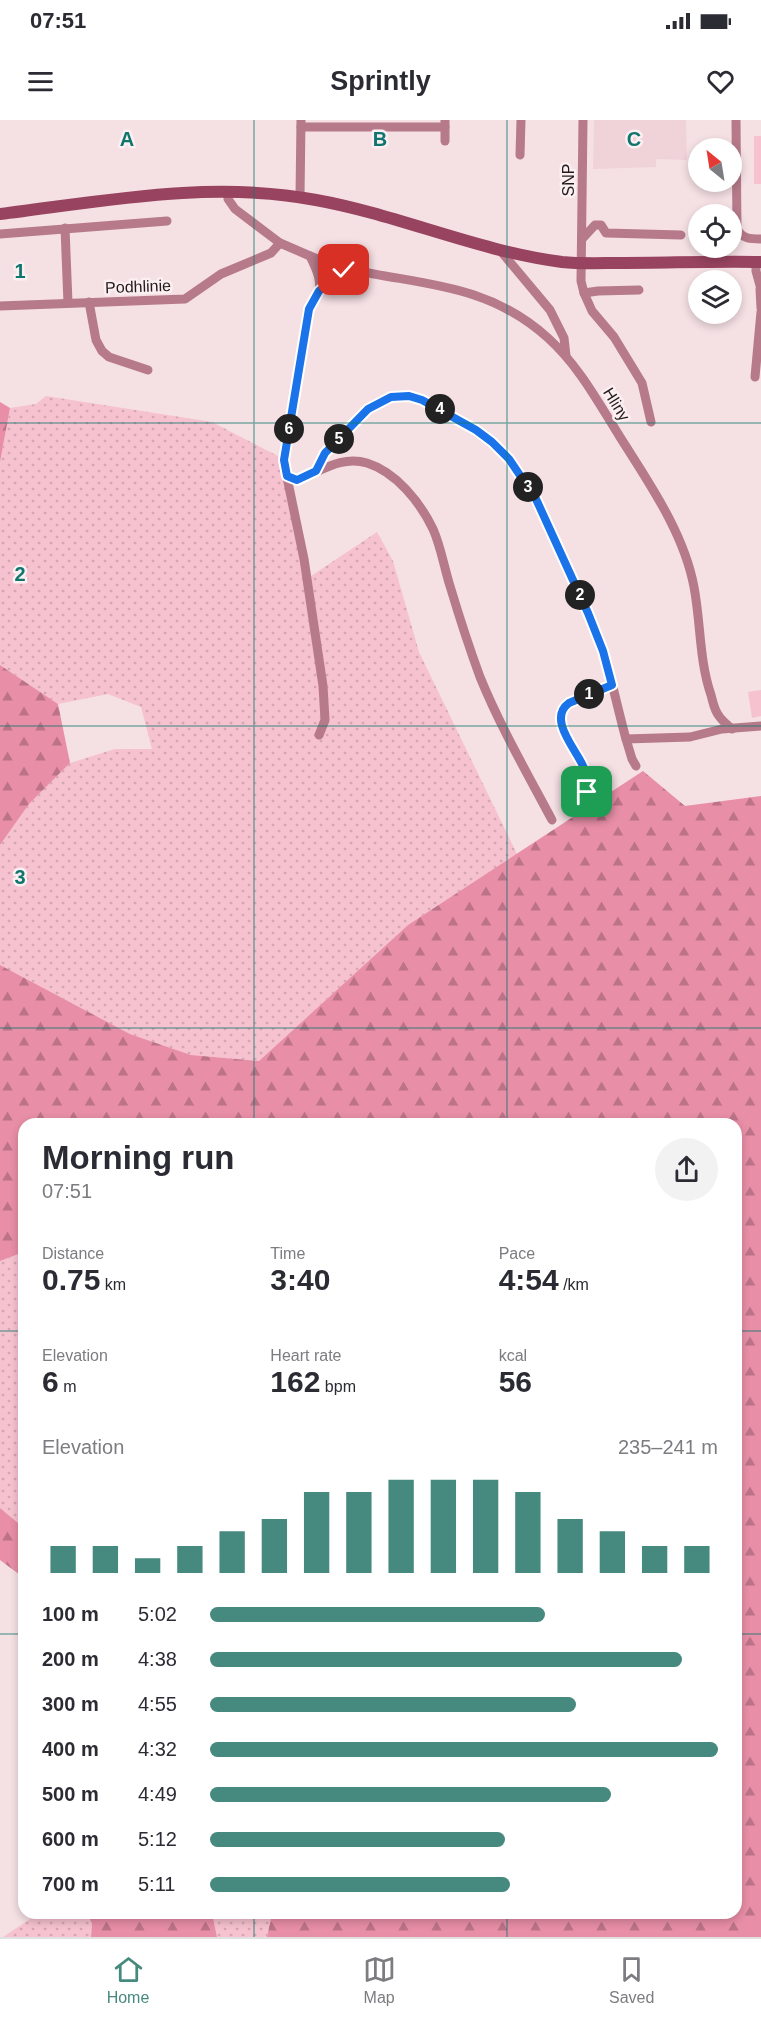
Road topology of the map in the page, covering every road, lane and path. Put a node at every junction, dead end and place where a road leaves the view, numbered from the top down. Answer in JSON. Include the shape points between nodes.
{"nodes":[{"id":1,"x":521,"y":120,"type":"edge"},
{"id":2,"x":583,"y":120,"type":"edge"},
{"id":3,"x":736,"y":120,"type":"edge"},
{"id":4,"x":382,"y":123,"type":"edge"},
{"id":5,"x":445,"y":123,"type":"edge"},
{"id":6,"x":301,"y":124,"type":"edge"},
{"id":7,"x":445,"y":141,"type":"dead end"},
{"id":8,"x":520,"y":155,"type":"dead end"},
{"id":9,"x":228,"y":191,"type":"junction"},
{"id":10,"x":300,"y":197,"type":"junction"},
{"id":11,"x":0,"y":214,"type":"edge"},
{"id":12,"x":167,"y":221,"type":"dead end"},
{"id":13,"x":65,"y":228,"type":"junction"},
{"id":14,"x":0,"y":234,"type":"edge"},
{"id":15,"x":681,"y":235,"type":"dead end"},
{"id":16,"x":582,"y":239,"type":"junction"},
{"id":17,"x":761,"y":239,"type":"edge"},
{"id":18,"x":280,"y":243,"type":"junction"},
{"id":19,"x":499,"y":249,"type":"junction"},
{"id":20,"x":310,"y":256,"type":"junction"},
{"id":21,"x":759,"y":262,"type":"edge"},
{"id":22,"x":580,"y":263,"type":"junction"},
{"id":23,"x":351,"y":268,"type":"junction"},
{"id":24,"x":761,"y":289,"type":"edge"},
{"id":25,"x":639,"y":290,"type":"dead end"},
{"id":26,"x":319,"y":291,"type":"junction"},
{"id":27,"x":584,"y":293,"type":"junction"},
{"id":28,"x":89,"y":302,"type":"junction"},
{"id":29,"x":68,"y":303,"type":"junction"},
{"id":30,"x":0,"y":306,"type":"edge"},
{"id":31,"x":761,"y":310,"type":"edge"},
{"id":32,"x":566,"y":356,"type":"junction"},
{"id":33,"x":148,"y":370,"type":"dead end"},
{"id":34,"x":755,"y":377,"type":"dead end"},
{"id":35,"x":651,"y":422,"type":"dead end"},
{"id":36,"x":316,"y":471,"type":"junction"},
{"id":37,"x":287,"y":476,"type":"junction"},
{"id":38,"x":612,"y":685,"type":"junction"},
{"id":39,"x":761,"y":726,"type":"edge"},
{"id":40,"x":732,"y":729,"type":"junction"},
{"id":41,"x":319,"y":735,"type":"dead end"},
{"id":42,"x":626,"y":739,"type":"junction"},
{"id":43,"x":636,"y":766,"type":"dead end"},
{"id":44,"x":587,"y":792,"type":"dead end"},
{"id":45,"x":552,"y":820,"type":"dead end"}],
"edges":[{"from":1,"to":8,"type":"street"},
{"from":2,"to":16,"type":"street","name":"SNP"},
{"from":3,"to":17,"type":"street","via":[[737,229],[748,239]]},
{"from":4,"to":5,"type":"street"},
{"from":4,"to":6,"type":"street"},
{"from":5,"to":7,"type":"street"},
{"from":6,"to":10,"type":"street"},
{"from":9,"to":10,"type":"main road"},
{"from":9,"to":11,"type":"main road","via":[[145,196]]},
{"from":9,"to":18,"type":"street","name":"Hliny","via":[[228,200],[235,209]]},
{"from":10,"to":19,"type":"main road"},
{"from":12,"to":13,"type":"street"},
{"from":13,"to":14,"type":"street"},
{"from":13,"to":29,"type":"street"},
{"from":15,"to":16,"type":"street","via":[[606,233],[601,225],[595,225]]},
{"from":16,"to":22,"type":"street","name":"SNP"},
{"from":18,"to":20,"type":"street","name":"Hliny"},
{"from":18,"to":28,"type":"street","name":"Podhlinie","via":[[272,253],[221,274],[185,299]]},
{"from":19,"to":22,"type":"main road"},
{"from":19,"to":32,"type":"street","via":[[550,310],[564,338]]},
{"from":20,"to":23,"type":"street","name":"Hliny"},
{"from":20,"to":26,"type":"street"},
{"from":21,"to":22,"type":"main road"},
{"from":21,"to":24,"type":"street"},
{"from":22,"to":27,"type":"street","name":"Hliny"},
{"from":23,"to":26,"type":"street","via":[[337,274]]},
{"from":23,"to":32,"type":"street","name":"Hliny","via":[[474,295],[529,322]]},
{"from":24,"to":31,"type":"street"},
{"from":25,"to":27,"type":"street"},
{"from":26,"to":37,"type":"street","via":[[308,315],[284,460]]},
{"from":27,"to":35,"type":"street","name":"Hliny","via":[[592,311],[614,337],[642,382]]},
{"from":28,"to":29,"type":"street","name":"Podhlinie"},
{"from":28,"to":33,"type":"street","name":"Podhlinie","via":[[102,351]]},
{"from":29,"to":30,"type":"street","name":"Podhlinie"},
{"from":31,"to":34,"type":"street"},
{"from":32,"to":40,"type":"street","name":"Hliny","via":[[655,493],[674,531],[694,588],[707,686],[718,715]]},
{"from":36,"to":37,"type":"street","via":[[297,480]]},
{"from":36,"to":38,"type":"street","via":[[325,453],[368,409],[391,397],[422,400],[484,436],[516,468],[536,499],[588,613]]},
{"from":36,"to":45,"type":"street","via":[[342,463],[368,463],[395,480],[420,508],[437,540],[484,686]]},
{"from":37,"to":41,"type":"street","via":[[323,686],[325,720]]},
{"from":38,"to":42,"type":"street"},
{"from":38,"to":44,"type":"street","via":[[569,703],[561,714],[562,727],[585,770]]},
{"from":39,"to":40,"type":"street"},
{"from":40,"to":42,"type":"street","via":[[690,737]]},
{"from":42,"to":43,"type":"street"}]}
